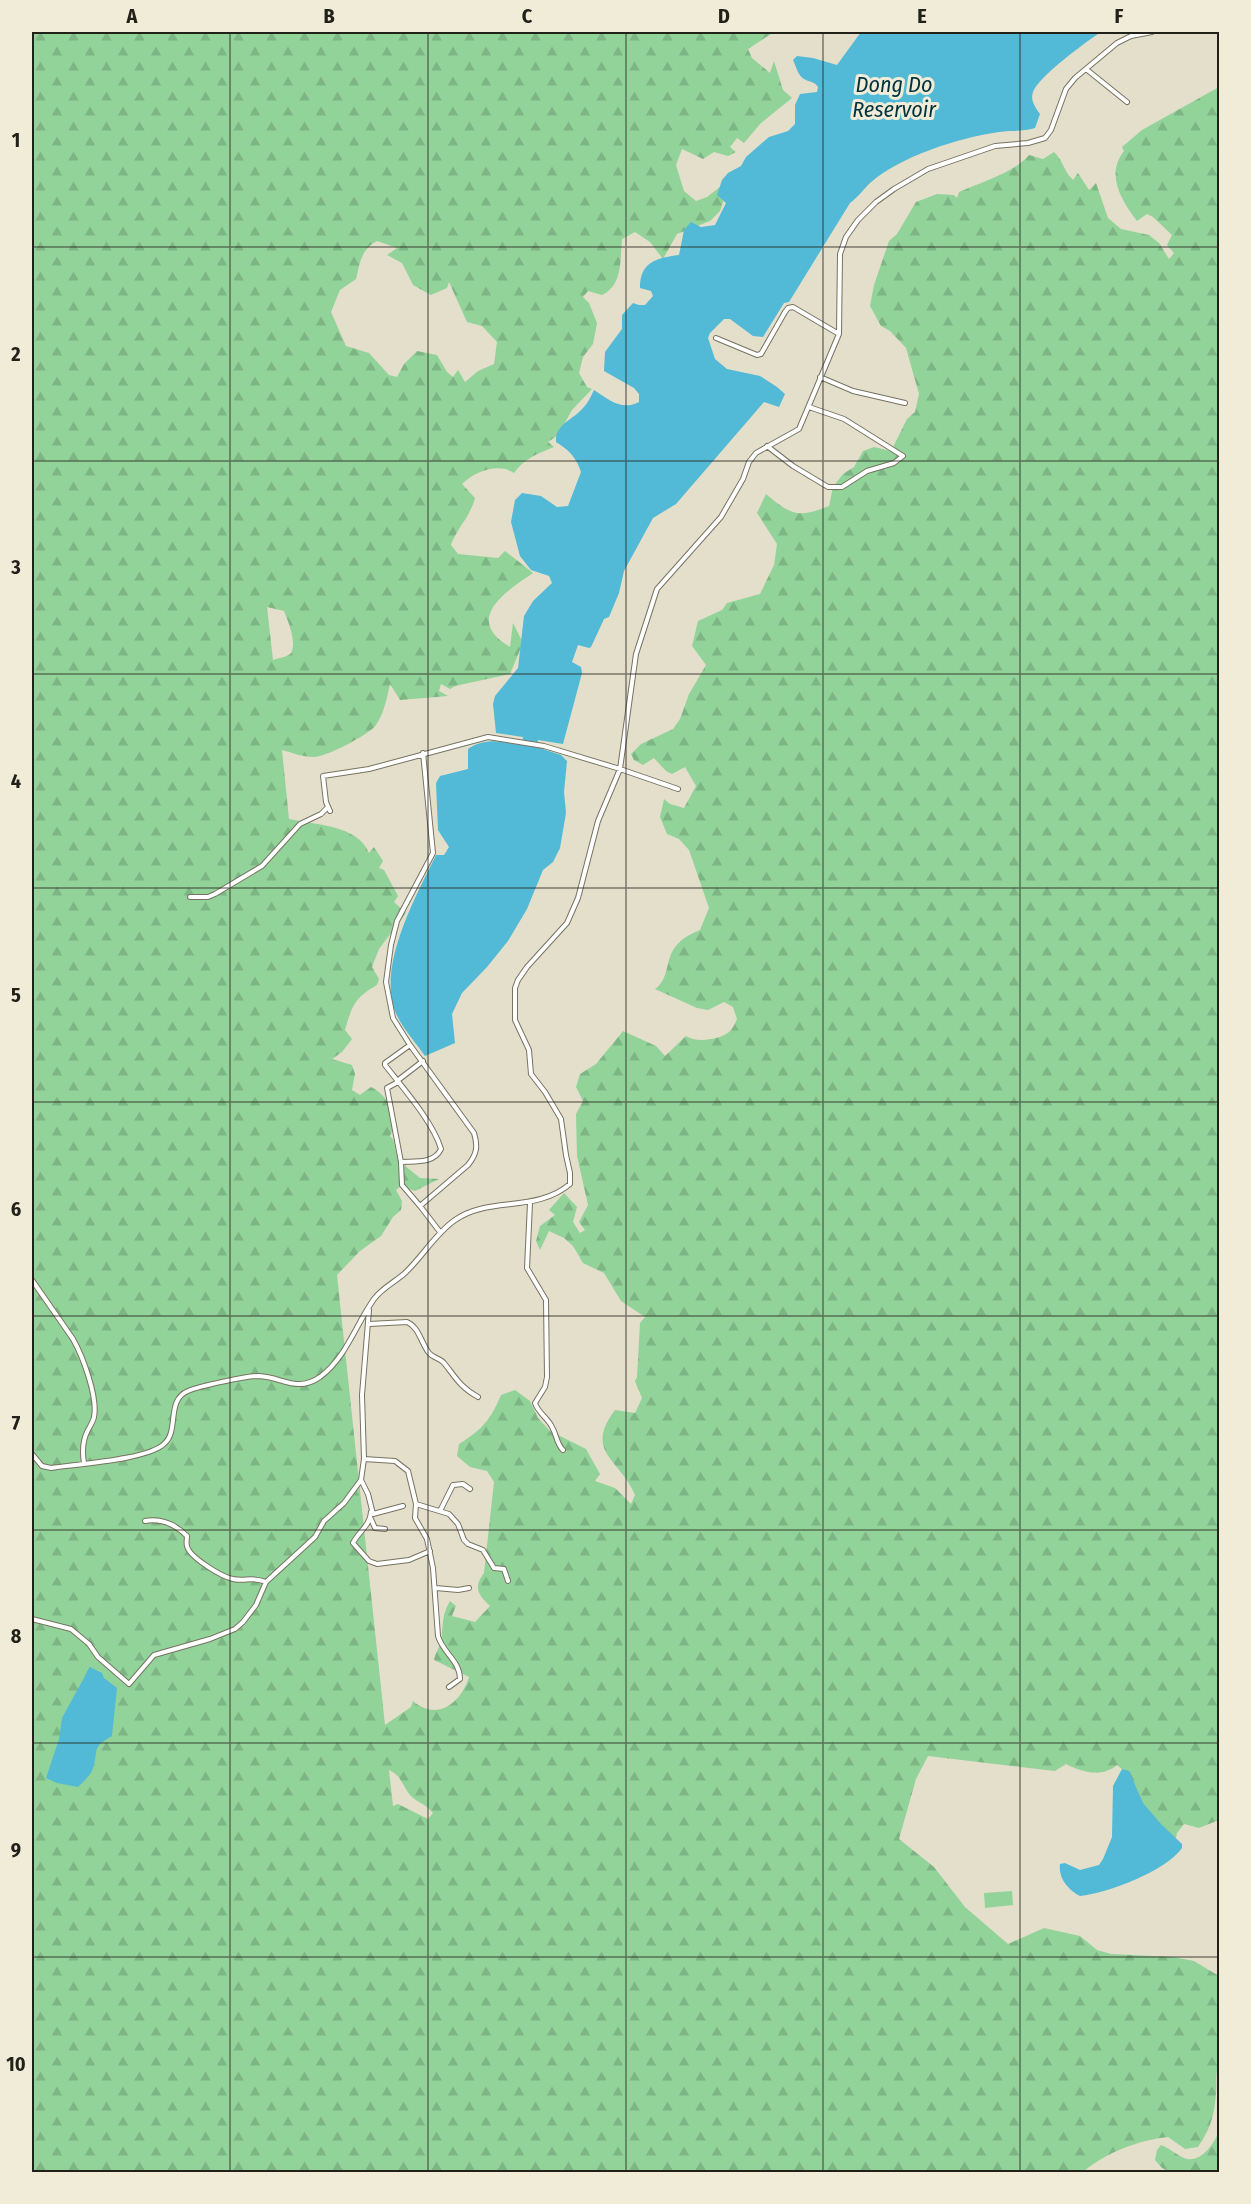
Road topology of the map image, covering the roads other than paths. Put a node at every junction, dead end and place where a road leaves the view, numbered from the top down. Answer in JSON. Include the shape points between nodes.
{"nodes":[{"id":1,"x":1152,"y":32,"type":"edge"},
{"id":2,"x":1130,"y":34,"type":"edge"},
{"id":3,"x":1086,"y":69,"type":"junction"},
{"id":4,"x":1127,"y":102,"type":"dead end"},
{"id":5,"x":839,"y":334,"type":"junction"},
{"id":6,"x":716,"y":338,"type":"dead end"},
{"id":7,"x":820,"y":377,"type":"junction"},
{"id":8,"x":905,"y":403,"type":"dead end"},
{"id":9,"x":809,"y":407,"type":"junction"},
{"id":10,"x":767,"y":446,"type":"junction"},
{"id":11,"x":423,"y":753,"type":"junction"},
{"id":12,"x":620,"y":769,"type":"junction"},
{"id":13,"x":678,"y":789,"type":"dead end"},
{"id":14,"x":190,"y":897,"type":"dead end"},
{"id":15,"x":410,"y":1045,"type":"junction"},
{"id":16,"x":423,"y":1061,"type":"junction"},
{"id":17,"x":397,"y":1081,"type":"junction"},
{"id":18,"x":401,"y":1162,"type":"junction"},
{"id":19,"x":530,"y":1203,"type":"junction"},
{"id":20,"x":420,"y":1206,"type":"junction"},
{"id":21,"x":440,"y":1232,"type":"junction"},
{"id":22,"x":32,"y":1280,"type":"edge"},
{"id":23,"x":369,"y":1309,"type":"junction"},
{"id":24,"x":369,"y":1324,"type":"junction"},
{"id":25,"x":478,"y":1397,"type":"dead end"},
{"id":26,"x":563,"y":1450,"type":"dead end"},
{"id":27,"x":32,"y":1454,"type":"edge"},
{"id":28,"x":364,"y":1459,"type":"junction"},
{"id":29,"x":84,"y":1463,"type":"junction"},
{"id":30,"x":361,"y":1480,"type":"junction"},
{"id":31,"x":470,"y":1489,"type":"dead end"},
{"id":32,"x":416,"y":1504,"type":"junction"},
{"id":33,"x":403,"y":1506,"type":"dead end"},
{"id":34,"x":440,"y":1511,"type":"junction"},
{"id":35,"x":371,"y":1512,"type":"junction"},
{"id":36,"x":371,"y":1519,"type":"junction"},
{"id":37,"x":145,"y":1521,"type":"dead end"},
{"id":38,"x":385,"y":1529,"type":"dead end"},
{"id":39,"x":430,"y":1551,"type":"junction"},
{"id":40,"x":508,"y":1581,"type":"dead end"},
{"id":41,"x":266,"y":1582,"type":"junction"},
{"id":42,"x":436,"y":1588,"type":"junction"},
{"id":43,"x":469,"y":1588,"type":"dead end"},
{"id":44,"x":32,"y":1619,"type":"edge"},
{"id":45,"x":448,"y":1687,"type":"dead end"}],
"edges":[{"from":1,"to":2,"type":"street"},
{"from":2,"to":3,"type":"street"},
{"from":3,"to":4,"type":"street"},
{"from":3,"to":5,"type":"street","via":[[1066,89],[1045,138],[995,146],[928,169],[876,202],[858,220],[840,254]]},
{"from":5,"to":6,"type":"street","via":[[793,307],[785,312],[760,354]]},
{"from":5,"to":7,"type":"street"},
{"from":7,"to":8,"type":"street","via":[[853,391]]},
{"from":7,"to":9,"type":"street"},
{"from":9,"to":10,"type":"street","via":[[799,429]]},
{"from":9,"to":10,"type":"street","via":[[844,419],[903,456],[835,488],[809,476]]},
{"from":10,"to":12,"type":"street","via":[[749,462],[721,517],[657,589],[636,654]]},
{"from":11,"to":12,"type":"street","via":[[488,737],[544,746]]},
{"from":11,"to":14,"type":"street","via":[[369,769],[323,776],[329,809],[300,824],[254,872],[208,897]]},
{"from":11,"to":15,"type":"street","via":[[433,852],[397,921],[387,973],[393,1018]]},
{"from":12,"to":13,"type":"street"},
{"from":12,"to":19,"type":"street","via":[[598,820],[571,917],[515,988],[515,1020],[529,1050],[531,1074],[561,1119],[571,1181],[560,1191]]},
{"from":15,"to":16,"type":"street"},
{"from":15,"to":17,"type":"street","via":[[385,1063]]},
{"from":16,"to":17,"type":"street"},
{"from":16,"to":20,"type":"street","via":[[474,1133],[477,1146],[468,1165]]},
{"from":17,"to":18,"type":"street","via":[[387,1088]]},
{"from":17,"to":18,"type":"street","via":[[441,1149],[427,1160]]},
{"from":18,"to":20,"type":"street","via":[[402,1185]]},
{"from":19,"to":21,"type":"street","via":[[472,1210]]},
{"from":19,"to":26,"type":"street","via":[[527,1268],[545,1294],[548,1310],[547,1377],[535,1403]]},
{"from":20,"to":21,"type":"street"},
{"from":21,"to":23,"type":"street","via":[[405,1273],[380,1292]]},
{"from":22,"to":29,"type":"street","via":[[78,1349],[94,1401],[94,1417],[82,1445]]},
{"from":23,"to":24,"type":"street"},
{"from":23,"to":29,"type":"street","via":[[334,1363],[320,1377],[302,1385],[246,1377],[186,1392],[177,1403],[165,1444],[153,1452]]},
{"from":24,"to":25,"type":"street","via":[[412,1324],[428,1352],[444,1362],[455,1379]]},
{"from":24,"to":28,"type":"street","via":[[362,1395]]},
{"from":27,"to":29,"type":"street","via":[[42,1466],[51,1468]]},
{"from":28,"to":30,"type":"street"},
{"from":28,"to":32,"type":"street","via":[[395,1461],[407,1468]]},
{"from":30,"to":35,"type":"street"},
{"from":30,"to":41,"type":"street","via":[[324,1521],[315,1537]]},
{"from":31,"to":34,"type":"street","via":[[463,1484],[453,1485]]},
{"from":32,"to":34,"type":"street"},
{"from":32,"to":39,"type":"street","via":[[415,1518]]},
{"from":33,"to":35,"type":"street"},
{"from":34,"to":40,"type":"street","via":[[455,1518],[468,1544],[483,1550],[494,1568],[504,1569]]},
{"from":35,"to":36,"type":"street"},
{"from":36,"to":38,"type":"street","via":[[375,1528]]},
{"from":36,"to":39,"type":"street","via":[[353,1543],[372,1563],[409,1560]]},
{"from":37,"to":41,"type":"street","via":[[162,1520],[176,1527],[187,1536],[189,1550],[225,1577]]},
{"from":39,"to":42,"type":"street"},
{"from":41,"to":44,"type":"street","via":[[256,1605],[235,1629],[154,1655],[129,1684],[70,1629]]},
{"from":42,"to":43,"type":"street"},
{"from":42,"to":45,"type":"street","via":[[440,1644],[460,1672],[460,1679]]}]}
